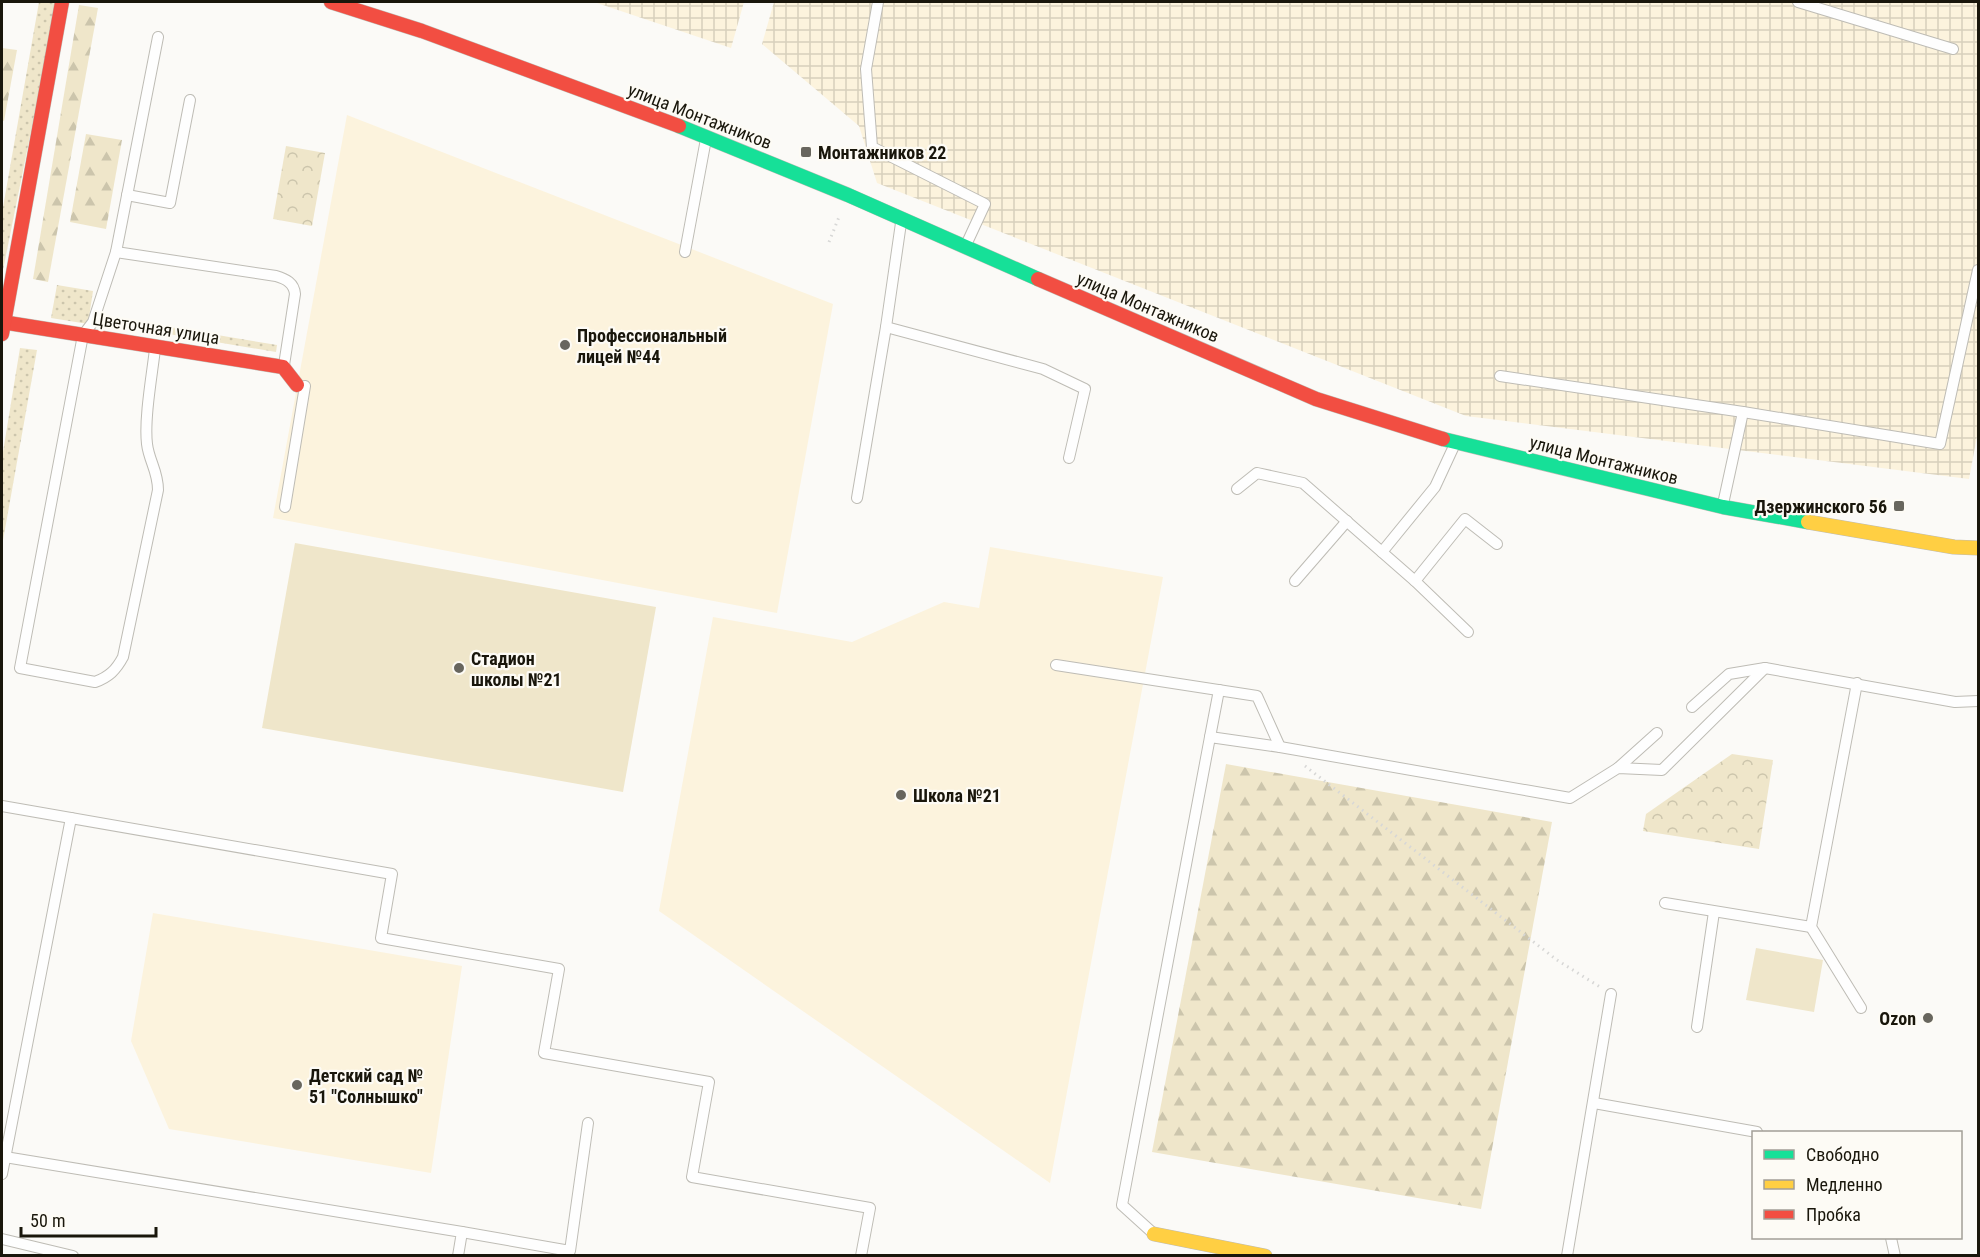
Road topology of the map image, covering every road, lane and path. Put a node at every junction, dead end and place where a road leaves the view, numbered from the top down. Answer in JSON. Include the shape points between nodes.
{"nodes":[{"id":1,"x":62,"y":2,"type":"edge"},
{"id":2,"x":331,"y":2,"type":"edge"},
{"id":3,"x":878,"y":2,"type":"edge"},
{"id":4,"x":1798,"y":2,"type":"edge"},
{"id":5,"x":158,"y":37,"type":"dead end"},
{"id":6,"x":1953,"y":49,"type":"dead end"},
{"id":7,"x":189,"y":100,"type":"dead end"},
{"id":8,"x":706,"y":136,"type":"junction"},
{"id":9,"x":127,"y":195,"type":"junction"},
{"id":10,"x":902,"y":219,"type":"junction"},
{"id":11,"x":965,"y":248,"type":"junction"},
{"id":12,"x":116,"y":252,"type":"junction"},
{"id":13,"x":685,"y":252,"type":"dead end"},
{"id":14,"x":1978,"y":270,"type":"edge"},
{"id":15,"x":2,"y":326,"type":"edge"},
{"id":16,"x":886,"y":327,"type":"junction"},
{"id":17,"x":83,"y":334,"type":"junction"},
{"id":18,"x":155,"y":346,"type":"junction"},
{"id":19,"x":283,"y":367,"type":"junction"},
{"id":20,"x":1500,"y":376,"type":"dead end"},
{"id":21,"x":297,"y":385,"type":"joint"},
{"id":22,"x":1743,"y":412,"type":"junction"},
{"id":23,"x":1455,"y":443,"type":"junction"},
{"id":24,"x":1068,"y":458,"type":"dead end"},
{"id":25,"x":1237,"y":489,"type":"dead end"},
{"id":26,"x":856,"y":498,"type":"dead end"},
{"id":27,"x":285,"y":507,"type":"dead end"},
{"id":28,"x":1723,"y":507,"type":"junction"},
{"id":29,"x":1347,"y":521,"type":"junction"},
{"id":30,"x":1497,"y":544,"type":"dead end"},
{"id":31,"x":1978,"y":548,"type":"edge"},
{"id":32,"x":1382,"y":552,"type":"junction"},
{"id":33,"x":1295,"y":581,"type":"dead end"},
{"id":34,"x":1415,"y":581,"type":"junction"},
{"id":35,"x":1468,"y":632,"type":"dead end"},
{"id":36,"x":1056,"y":665,"type":"dead end"},
{"id":37,"x":1765,"y":668,"type":"junction"},
{"id":38,"x":1857,"y":683,"type":"junction"},
{"id":39,"x":1219,"y":690,"type":"junction"},
{"id":40,"x":1978,"y":702,"type":"edge"},
{"id":41,"x":1692,"y":707,"type":"dead end"},
{"id":42,"x":1657,"y":733,"type":"dead end"},
{"id":43,"x":1210,"y":737,"type":"junction"},
{"id":44,"x":1280,"y":747,"type":"junction"},
{"id":45,"x":1618,"y":768,"type":"junction"},
{"id":46,"x":2,"y":806,"type":"edge"},
{"id":47,"x":71,"y":818,"type":"junction"},
{"id":48,"x":1665,"y":903,"type":"dead end"},
{"id":49,"x":1714,"y":912,"type":"junction"},
{"id":50,"x":1811,"y":927,"type":"junction"},
{"id":51,"x":1611,"y":994,"type":"joint"},
{"id":52,"x":1861,"y":1008,"type":"dead end"},
{"id":53,"x":1697,"y":1027,"type":"dead end"},
{"id":54,"x":1594,"y":1103,"type":"junction"},
{"id":55,"x":588,"y":1123,"type":"dead end"},
{"id":56,"x":1752,"y":1131,"type":"edge"},
{"id":57,"x":5,"y":1157,"type":"junction"},
{"id":58,"x":2,"y":1174,"type":"edge"},
{"id":59,"x":462,"y":1232,"type":"junction"},
{"id":60,"x":1154,"y":1234,"type":"joint"},
{"id":61,"x":2,"y":1239,"type":"edge"},
{"id":62,"x":1891,"y":1239,"type":"edge"},
{"id":63,"x":73,"y":1256,"type":"edge"},
{"id":64,"x":458,"y":1256,"type":"edge"},
{"id":65,"x":861,"y":1256,"type":"edge"},
{"id":66,"x":1265,"y":1256,"type":"edge"},
{"id":67,"x":1567,"y":1256,"type":"edge"},
{"id":68,"x":1895,"y":1256,"type":"edge"}],
"edges":[{"from":1,"to":15,"type":"street"},
{"from":2,"to":8,"type":"street","name":"улица Монтажников","via":[[433,35]]},
{"from":3,"to":11,"type":"lane","via":[[866,69],[872,147],[985,204]]},
{"from":4,"to":6,"type":"lane"},
{"from":5,"to":9,"type":"lane"},
{"from":7,"to":9,"type":"lane","via":[[170,202]]},
{"from":8,"to":10,"type":"street","name":"улица Монтажников"},
{"from":8,"to":13,"type":"lane"},
{"from":9,"to":12,"type":"lane"},
{"from":10,"to":11,"type":"street","name":"улица Монтажников"},
{"from":10,"to":16,"type":"lane"},
{"from":11,"to":23,"type":"street","name":"улица Монтажников","via":[[1316,399]]},
{"from":12,"to":17,"type":"lane","via":[[93,322]]},
{"from":12,"to":19,"type":"lane","via":[[276,276],[290,282],[295,294]]},
{"from":14,"to":22,"type":"lane","via":[[1940,444]]},
{"from":15,"to":17,"type":"street","name":"Цветочная улица"},
{"from":16,"to":24,"type":"lane","via":[[1043,369],[1085,389]]},
{"from":16,"to":26,"type":"lane"},
{"from":17,"to":18,"type":"street","name":"Цветочная улица"},
{"from":17,"to":18,"type":"lane","via":[[20,668],[95,682],[107,678],[123,657],[158,490],[158,477],[147,444]]},
{"from":18,"to":19,"type":"street","name":"Цветочная улица"},
{"from":19,"to":21,"type":"street"},
{"from":20,"to":22,"type":"lane"},
{"from":21,"to":27,"type":"lane","via":[[305,386]]},
{"from":22,"to":28,"type":"lane"},
{"from":23,"to":28,"type":"street","name":"улица Монтажников"},
{"from":23,"to":32,"type":"lane","via":[[1436,487]]},
{"from":25,"to":29,"type":"lane","via":[[1257,473],[1303,483]]},
{"from":28,"to":31,"type":"street","name":"улица Монтажников"},
{"from":29,"to":32,"type":"lane"},
{"from":29,"to":33,"type":"lane"},
{"from":30,"to":34,"type":"lane","via":[[1465,519]]},
{"from":32,"to":34,"type":"lane"},
{"from":34,"to":35,"type":"lane"},
{"from":36,"to":39,"type":"lane"},
{"from":37,"to":38,"type":"lane"},
{"from":37,"to":41,"type":"lane","via":[[1729,674]]},
{"from":37,"to":45,"type":"lane","via":[[1662,770]]},
{"from":38,"to":40,"type":"lane","via":[[1955,702]]},
{"from":38,"to":50,"type":"lane"},
{"from":39,"to":43,"type":"lane"},
{"from":39,"to":44,"type":"lane","via":[[1257,696]]},
{"from":42,"to":45,"type":"lane"},
{"from":43,"to":44,"type":"lane"},
{"from":43,"to":60,"type":"lane","via":[[1122,1205]]},
{"from":44,"to":45,"type":"lane","via":[[1570,798]]},
{"from":44,"to":51,"type":"path","via":[[1557,960]]},
{"from":46,"to":47,"type":"lane"},
{"from":47,"to":57,"type":"lane"},
{"from":47,"to":65,"type":"lane","via":[[392,874],[381,938],[559,969],[544,1053],[709,1082],[693,1177],[870,1208]]},
{"from":48,"to":49,"type":"lane"},
{"from":49,"to":50,"type":"lane"},
{"from":49,"to":53,"type":"lane"},
{"from":50,"to":52,"type":"lane"},
{"from":51,"to":54,"type":"lane"},
{"from":54,"to":56,"type":"lane"},
{"from":54,"to":67,"type":"lane"},
{"from":55,"to":59,"type":"lane","via":[[570,1251]]},
{"from":57,"to":58,"type":"lane"},
{"from":57,"to":59,"type":"lane"},
{"from":59,"to":64,"type":"lane"},
{"from":60,"to":66,"type":"street"},
{"from":61,"to":63,"type":"lane"},
{"from":62,"to":68,"type":"lane"}]}
